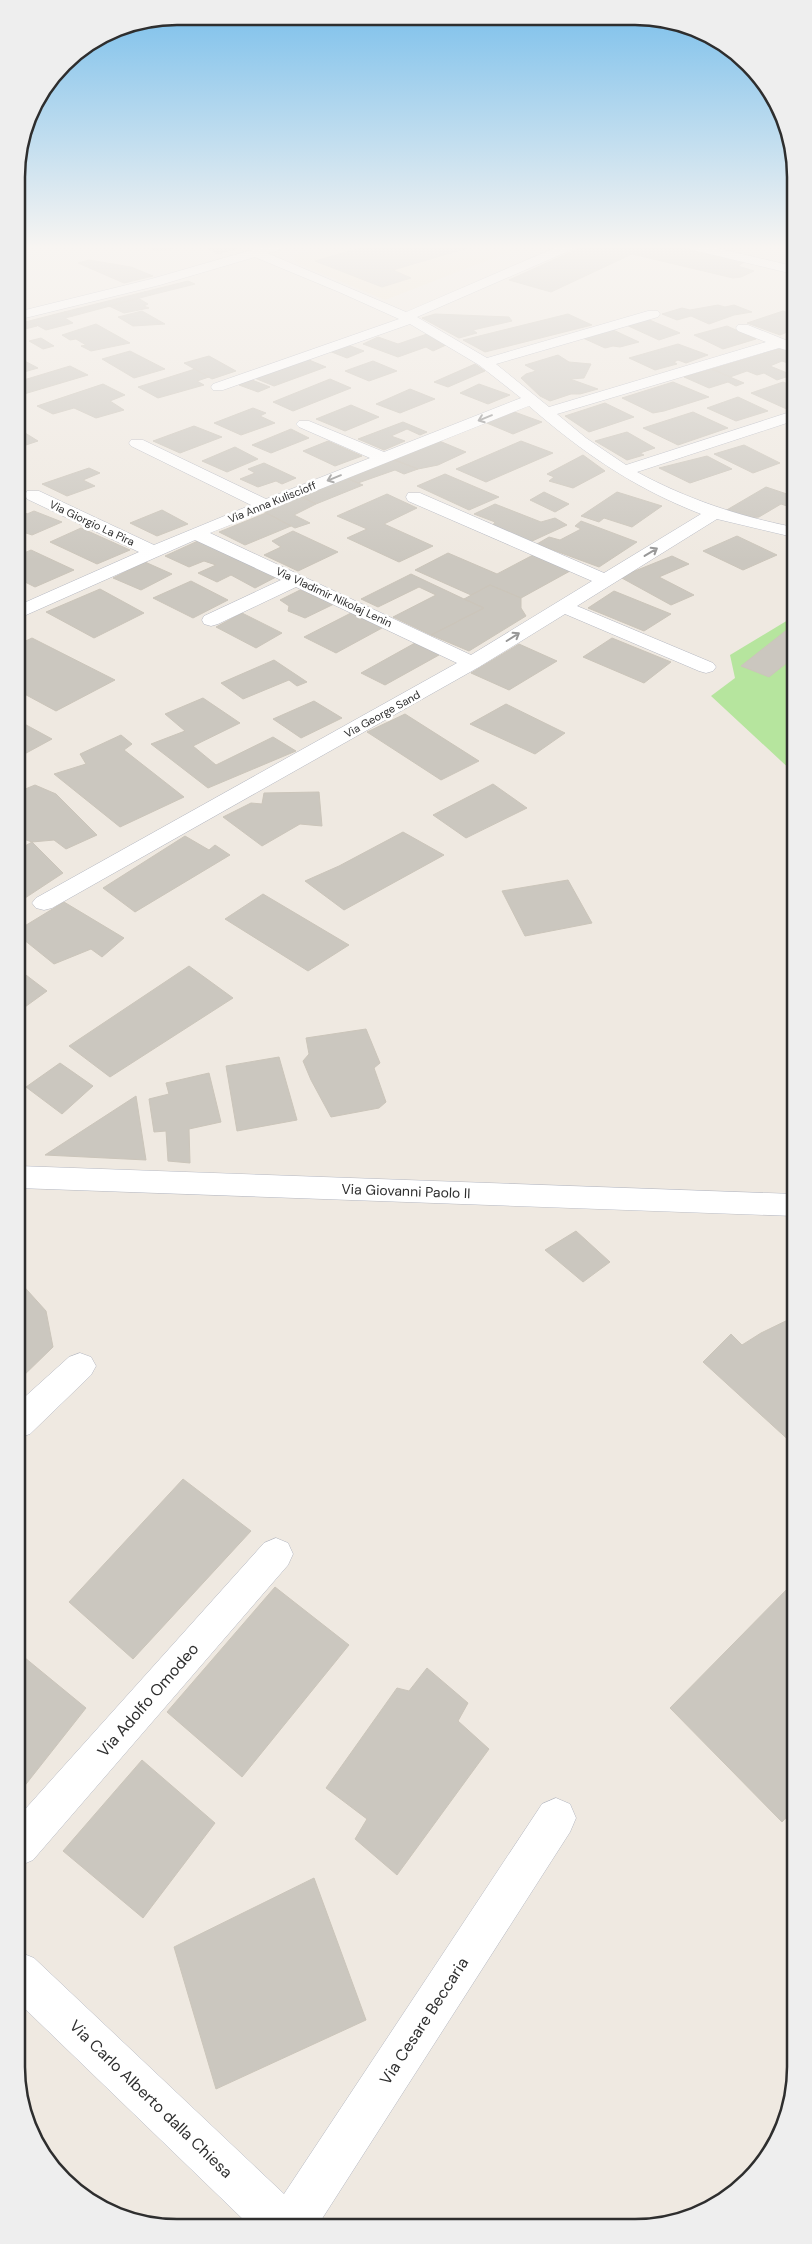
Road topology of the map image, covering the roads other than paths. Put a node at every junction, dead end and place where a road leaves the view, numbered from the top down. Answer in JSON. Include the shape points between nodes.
{"nodes":[{"id":1,"x":316,"y":352,"type":"edge"},
{"id":2,"x":466,"y":352,"type":"edge"},
{"id":3,"x":524,"y":352,"type":"edge"},
{"id":4,"x":750,"y":352,"type":"edge"},
{"id":5,"x":485,"y":363,"type":"junction"},
{"id":6,"x":218,"y":387,"type":"dead end"},
{"id":7,"x":530,"y":400,"type":"junction"},
{"id":8,"x":546,"y":412,"type":"junction"},
{"id":9,"x":787,"y":418,"type":"edge"},
{"id":10,"x":304,"y":424,"type":"dead end"},
{"id":11,"x":137,"y":443,"type":"dead end"},
{"id":12,"x":383,"y":458,"type":"junction"},
{"id":13,"x":624,"y":471,"type":"junction"},
{"id":14,"x":33,"y":495,"type":"dead end"},
{"id":15,"x":414,"y":497,"type":"dead end"},
{"id":16,"x":265,"y":505,"type":"junction"},
{"id":17,"x":713,"y":514,"type":"junction"},
{"id":18,"x":787,"y":531,"type":"edge"},
{"id":19,"x":195,"y":533,"type":"junction"},
{"id":20,"x":152,"y":551,"type":"junction"},
{"id":21,"x":297,"y":580,"type":"junction"},
{"id":22,"x":604,"y":580,"type":"junction"},
{"id":23,"x":25,"y":604,"type":"edge"},
{"id":24,"x":562,"y":606,"type":"junction"},
{"id":25,"x":211,"y":620,"type":"dead end"},
{"id":26,"x":472,"y":663,"type":"junction"},
{"id":27,"x":706,"y":667,"type":"dead end"},
{"id":28,"x":44,"y":903,"type":"dead end"},
{"id":29,"x":25,"y":1177,"type":"edge"},
{"id":30,"x":787,"y":1205,"type":"edge"},
{"id":31,"x":80,"y":1366,"type":"dead end"},
{"id":32,"x":25,"y":1417,"type":"edge"},
{"id":33,"x":276,"y":1554,"type":"dead end"},
{"id":34,"x":556,"y":1818,"type":"dead end"},
{"id":35,"x":25,"y":1839,"type":"edge"},
{"id":36,"x":25,"y":1979,"type":"edge"},
{"id":37,"x":277,"y":2219,"type":"edge"},
{"id":38,"x":295,"y":2219,"type":"edge"}],
"edges":[{"from":1,"to":6,"type":"street"},
{"from":2,"to":5,"type":"street"},
{"from":3,"to":5,"type":"street"},
{"from":4,"to":8,"type":"street"},
{"from":5,"to":7,"type":"street"},
{"from":7,"to":8,"type":"street"},
{"from":7,"to":12,"type":"street","name":"Via Anna Kuliscioff","one_way":true},
{"from":8,"to":13,"type":"street","via":[[581,442]]},
{"from":9,"to":13,"type":"street"},
{"from":10,"to":12,"type":"street"},
{"from":11,"to":16,"type":"street"},
{"from":12,"to":16,"type":"street","name":"Via Anna Kuliscioff","one_way":true},
{"from":13,"to":17,"type":"street"},
{"from":14,"to":20,"type":"street","name":"Via Giorgio La Pira"},
{"from":15,"to":22,"type":"street"},
{"from":16,"to":19,"type":"street","name":"Via Anna Kuliscioff"},
{"from":17,"to":18,"type":"street"},
{"from":22,"to":17,"type":"street","name":"Via George Sand","one_way":true},
{"from":19,"to":20,"type":"street","name":"Via Anna Kuliscioff"},
{"from":19,"to":21,"type":"street","name":"Via Vladimir Nikolaj Lenin"},
{"from":20,"to":23,"type":"street","name":"Via Anna Kuliscioff"},
{"from":21,"to":25,"type":"street"},
{"from":21,"to":26,"type":"street","name":"Via Vladimir Nikolaj Lenin"},
{"from":22,"to":24,"type":"street","name":"Via George Sand"},
{"from":26,"to":24,"type":"street","name":"Via George Sand","one_way":true},
{"from":24,"to":27,"type":"street"},
{"from":26,"to":28,"type":"street","name":"Via George Sand"},
{"from":29,"to":30,"type":"street","name":"Via Giovanni Paolo II"},
{"from":31,"to":32,"type":"street"},
{"from":33,"to":35,"type":"street","name":"Via Adolfo Omodeo"},
{"from":34,"to":38,"type":"street","name":"Via Cesare Beccaria"},
{"from":36,"to":37,"type":"street","name":"Via Carlo Alberto dalla Chiesa"}]}
